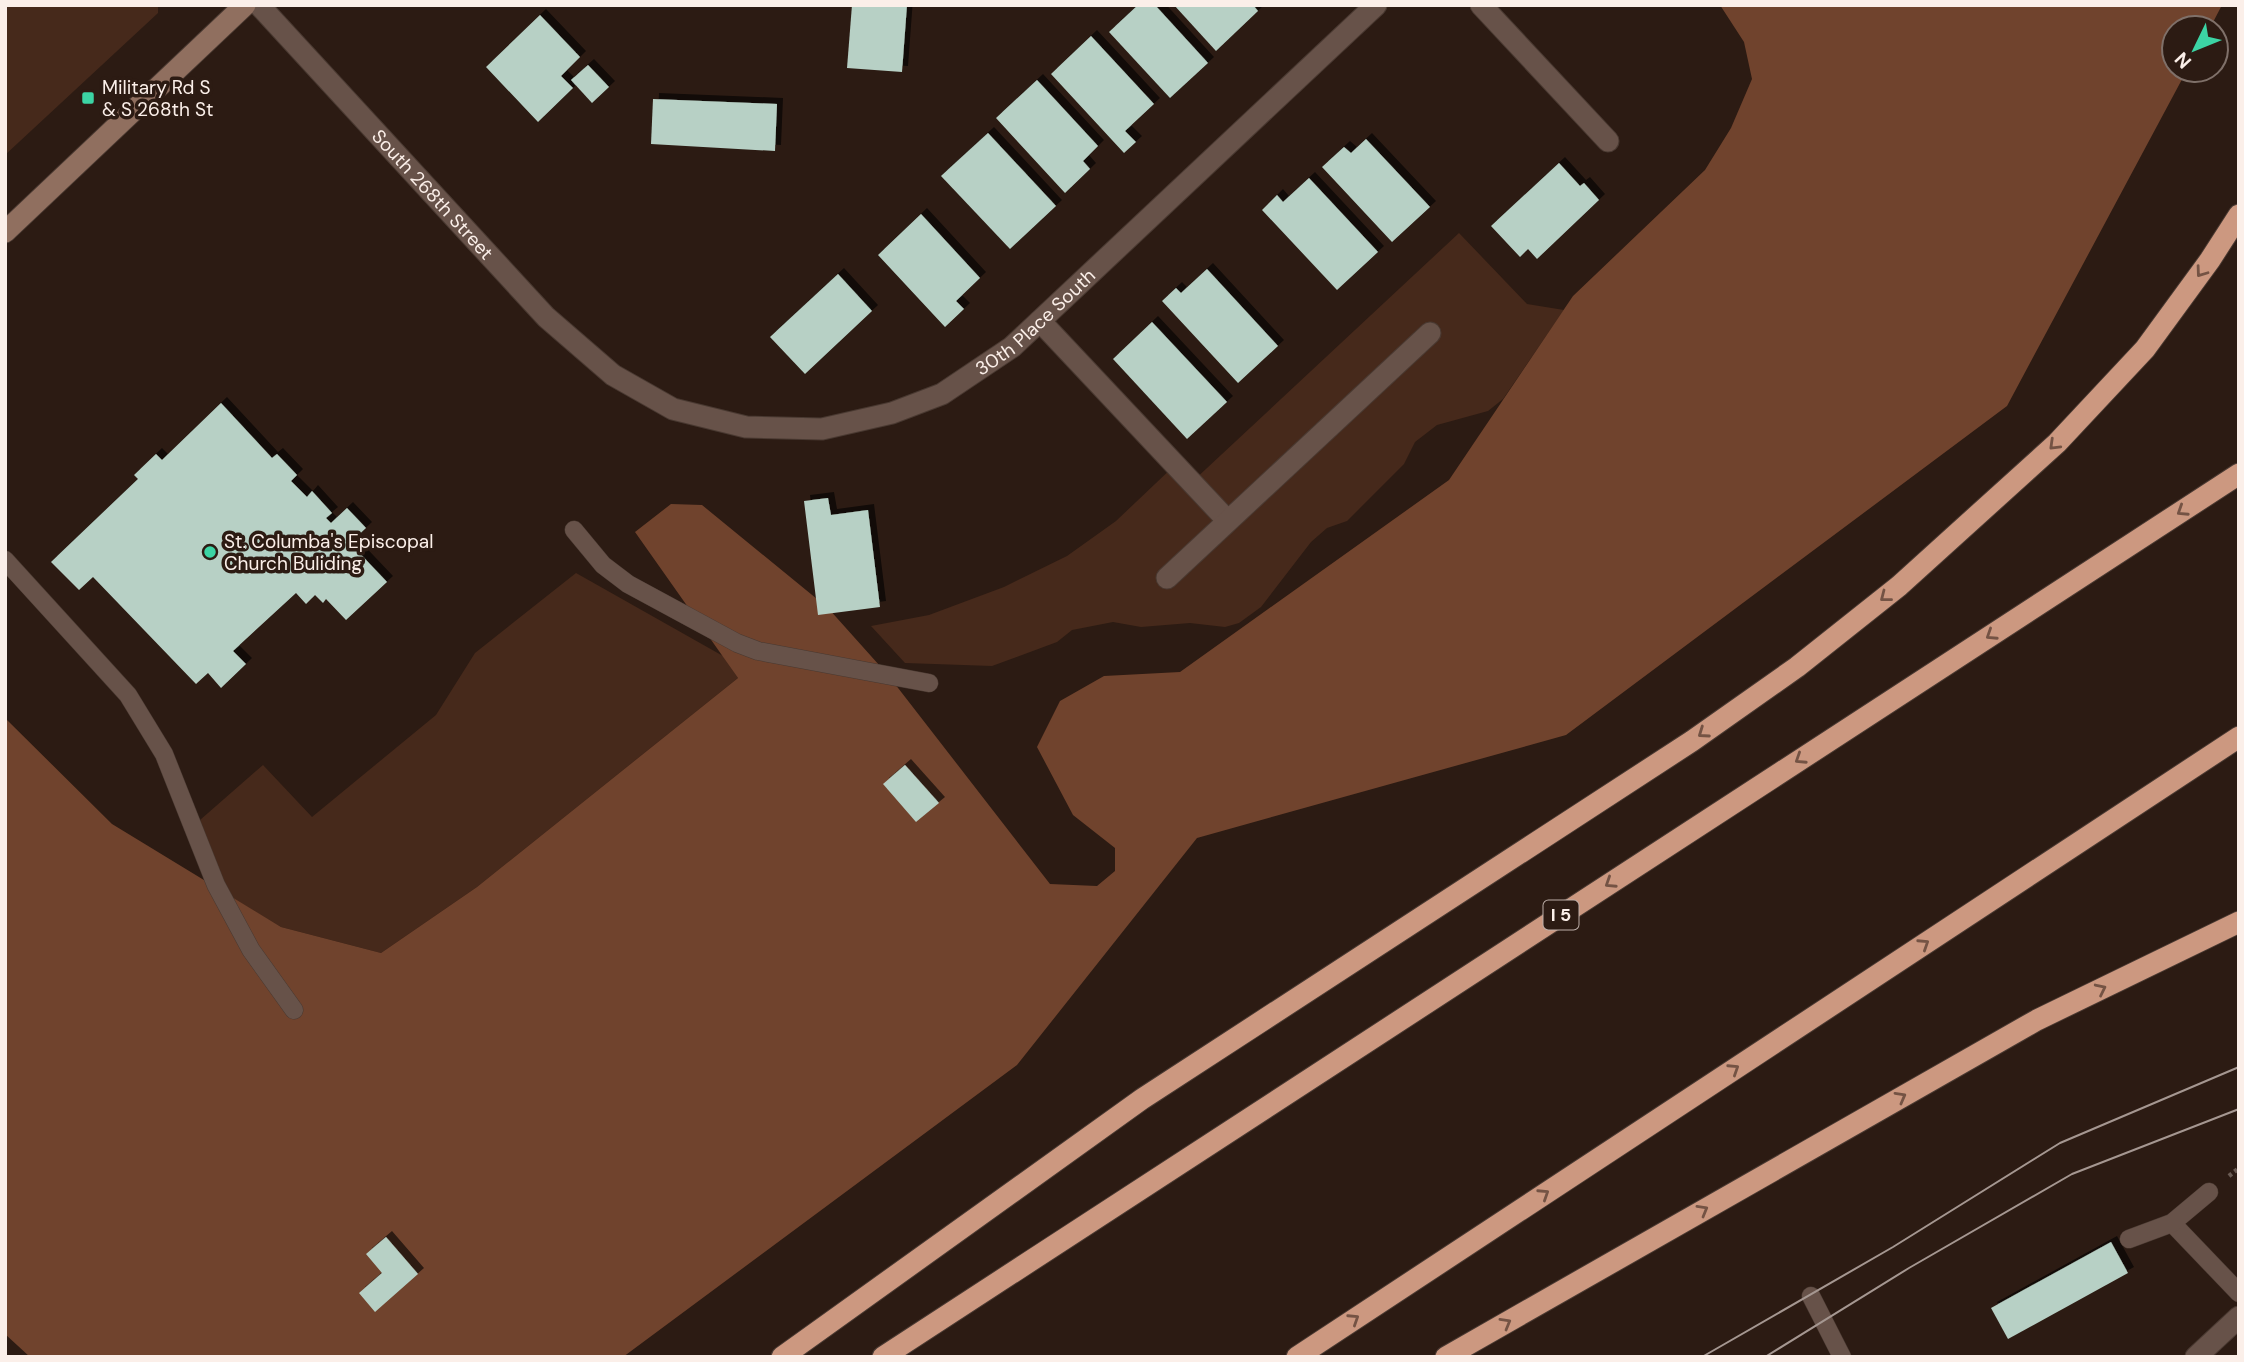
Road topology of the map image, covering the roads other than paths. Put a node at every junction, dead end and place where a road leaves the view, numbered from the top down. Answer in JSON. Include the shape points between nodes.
{"nodes":[{"id":1,"x":245,"y":5,"type":"edge"},
{"id":2,"x":259,"y":5,"type":"edge"},
{"id":3,"x":1376,"y":5,"type":"edge"},
{"id":4,"x":1481,"y":5,"type":"edge"},
{"id":5,"x":1608,"y":141,"type":"dead end"},
{"id":6,"x":2239,"y":215,"type":"edge"},
{"id":7,"x":5,"y":232,"type":"edge"},
{"id":8,"x":1040,"y":321,"type":"junction"},
{"id":9,"x":1430,"y":333,"type":"dead end"},
{"id":10,"x":613,"y":375,"type":"joint"},
{"id":11,"x":2239,"y":474,"type":"edge"},
{"id":12,"x":1227,"y":520,"type":"junction"},
{"id":13,"x":574,"y":530,"type":"dead end"},
{"id":14,"x":5,"y":560,"type":"edge"},
{"id":15,"x":1167,"y":578,"type":"dead end"},
{"id":16,"x":929,"y":683,"type":"dead end"},
{"id":17,"x":2239,"y":737,"type":"edge"},
{"id":18,"x":2239,"y":922,"type":"edge"},
{"id":19,"x":294,"y":1010,"type":"dead end"},
{"id":20,"x":2209,"y":1192,"type":"dead end"},
{"id":21,"x":2172,"y":1223,"type":"junction"},
{"id":22,"x":2129,"y":1239,"type":"dead end"},
{"id":23,"x":2239,"y":1293,"type":"edge"},
{"id":24,"x":1811,"y":1296,"type":"dead end"},
{"id":25,"x":2239,"y":1317,"type":"edge"},
{"id":26,"x":782,"y":1357,"type":"edge"},
{"id":27,"x":883,"y":1357,"type":"edge"},
{"id":28,"x":1297,"y":1357,"type":"edge"},
{"id":29,"x":1446,"y":1357,"type":"edge"},
{"id":30,"x":1842,"y":1357,"type":"edge"},
{"id":31,"x":2196,"y":1357,"type":"edge"}],
"edges":[{"from":1,"to":7,"type":"main road"},
{"from":2,"to":10,"type":"street","name":"South 268th Street","via":[[546,317]]},
{"from":3,"to":8,"type":"street","name":"30th Place South"},
{"from":4,"to":5,"type":"street"},
{"from":6,"to":26,"type":"highway","one_way":true,"via":[[2145,349],[2057,443],[1899,586],[1807,659],[1692,741],[1142,1099]]},
{"from":8,"to":10,"type":"street","name":"30th Place South","via":[[1012,347],[942,394],[892,413],[822,429],[746,427],[673,409]]},
{"from":8,"to":12,"type":"street"},
{"from":9,"to":12,"type":"street"},
{"from":11,"to":27,"type":"highway","number":"I 5","one_way":true},
{"from":12,"to":15,"type":"street"},
{"from":13,"to":16,"type":"lane","via":[[603,565],[628,584],[737,643]]},
{"from":14,"to":19,"type":"lane","via":[[128,695],[164,754],[216,885],[251,950]]},
{"from":28,"to":17,"type":"highway","one_way":true},
{"from":29,"to":18,"type":"highway","one_way":true,"via":[[2037,1020]]},
{"from":20,"to":21,"type":"lane"},
{"from":21,"to":22,"type":"lane"},
{"from":21,"to":23,"type":"lane"},
{"from":24,"to":30,"type":"lane"},
{"from":25,"to":31,"type":"street"}]}
